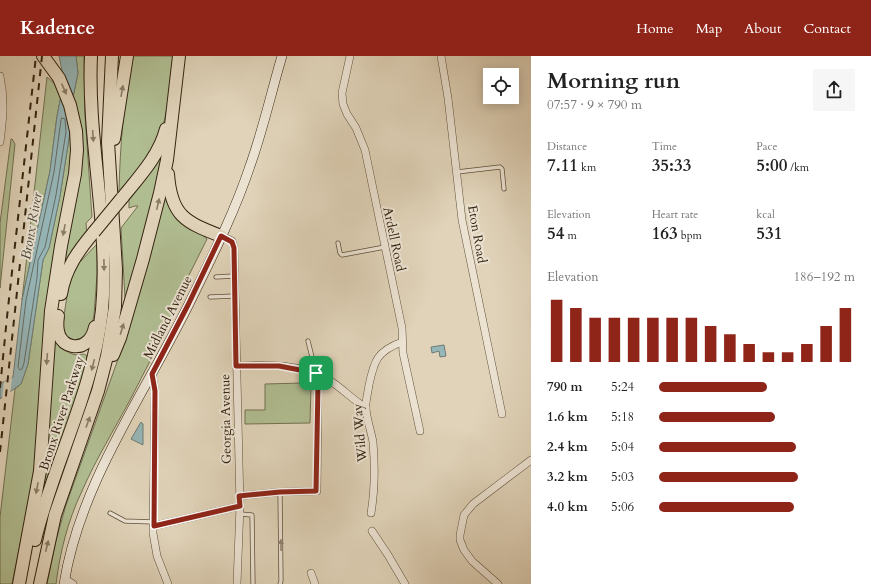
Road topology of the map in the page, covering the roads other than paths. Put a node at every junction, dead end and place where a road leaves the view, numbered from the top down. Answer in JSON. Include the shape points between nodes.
{"nodes":[{"id":1,"x":43,"y":56,"type":"edge"},
{"id":2,"x":91,"y":56,"type":"edge"},
{"id":3,"x":112,"y":56,"type":"edge"},
{"id":4,"x":128,"y":56,"type":"edge"},
{"id":5,"x":179,"y":56,"type":"edge"},
{"id":6,"x":282,"y":56,"type":"edge"},
{"id":7,"x":350,"y":56,"type":"edge"},
{"id":8,"x":440,"y":56,"type":"edge"},
{"id":9,"x":0,"y":76,"type":"edge"},
{"id":10,"x":176,"y":77,"type":"junction"},
{"id":11,"x":0,"y":142,"type":"edge"},
{"id":12,"x":167,"y":160,"type":"junction"},
{"id":13,"x":109,"y":171,"type":"junction"},
{"id":14,"x":457,"y":172,"type":"junction"},
{"id":15,"x":504,"y":189,"type":"dead end"},
{"id":16,"x":221,"y":236,"type":"junction"},
{"id":17,"x":338,"y":243,"type":"dead end"},
{"id":18,"x":385,"y":247,"type":"junction"},
{"id":19,"x":234,"y":276,"type":"junction"},
{"id":20,"x":216,"y":277,"type":"dead end"},
{"id":21,"x":235,"y":296,"type":"junction"},
{"id":22,"x":210,"y":297,"type":"dead end"},
{"id":23,"x":103,"y":299,"type":"junction"},
{"id":24,"x":308,"y":341,"type":"dead end"},
{"id":25,"x":402,"y":342,"type":"junction"},
{"id":26,"x":236,"y":366,"type":"junction"},
{"id":27,"x":316,"y":373,"type":"junction"},
{"id":28,"x":152,"y":374,"type":"junction"},
{"id":29,"x":98,"y":391,"type":"junction"},
{"id":30,"x":366,"y":408,"type":"junction"},
{"id":31,"x":502,"y":414,"type":"dead end"},
{"id":32,"x":420,"y":431,"type":"dead end"},
{"id":33,"x":531,"y":460,"type":"edge"},
{"id":34,"x":280,"y":492,"type":"junction"},
{"id":35,"x":239,"y":496,"type":"junction"},
{"id":36,"x":240,"y":506,"type":"junction"},
{"id":37,"x":371,"y":512,"type":"dead end"},
{"id":38,"x":110,"y":513,"type":"dead end"},
{"id":39,"x":240,"y":514,"type":"junction"},
{"id":40,"x":153,"y":524,"type":"junction"},
{"id":41,"x":372,"y":531,"type":"dead end"},
{"id":42,"x":311,"y":573,"type":"dead end"},
{"id":43,"x":64,"y":581,"type":"edge"},
{"id":44,"x":19,"y":584,"type":"edge"},
{"id":45,"x":25,"y":584,"type":"edge"},
{"id":46,"x":40,"y":584,"type":"edge"},
{"id":47,"x":73,"y":584,"type":"edge"},
{"id":48,"x":168,"y":584,"type":"edge"},
{"id":49,"x":237,"y":584,"type":"edge"},
{"id":50,"x":252,"y":584,"type":"edge"},
{"id":51,"x":280,"y":584,"type":"edge"},
{"id":52,"x":315,"y":584,"type":"edge"},
{"id":53,"x":405,"y":584,"type":"edge"},
{"id":54,"x":498,"y":584,"type":"edge"}],
"edges":[{"from":1,"to":44,"type":"highway","one_way":true,"via":[[59,78],[70,105],[77,141],[75,174],[52,304],[40,471]]},
{"from":2,"to":23,"type":"highway","name":"Bronx River Parkway","one_way":true,"via":[[92,122],[103,249]]},
{"from":3,"to":13,"type":"highway","name":"Bronx River Parkway","via":[[108,128]]},
{"from":13,"to":4,"type":"highway","one_way":true},
{"from":5,"to":10,"type":"highway"},
{"from":6,"to":16,"type":"street","name":"Midland Avenue","via":[[250,167]]},
{"from":7,"to":18,"type":"street","name":"Ardell Road","via":[[342,93],[343,104],[365,150]]},
{"from":8,"to":14,"type":"street","name":"Eton Road"},
{"from":9,"to":11,"type":"street","via":[[4,93]]},
{"from":10,"to":12,"type":"highway"},
{"from":10,"to":23,"type":"highway","bridge":true,"via":[[168,121],[159,148],[147,168],[71,262],[62,286],[57,329],[66,344],[77,347],[90,340]]},
{"from":12,"to":16,"type":"highway","via":[[170,192],[178,211],[191,223]]},
{"from":29,"to":12,"type":"highway","one_way":true,"via":[[120,338],[158,203]]},
{"from":13,"to":29,"type":"highway","name":"Bronx River Parkway","via":[[116,283],[110,344]]},
{"from":14,"to":15,"type":"lane","via":[[500,167]]},
{"from":14,"to":31,"type":"street","name":"Eton Road","via":[[462,220]]},
{"from":16,"to":19,"type":"street","name":"Georgia Avenue","via":[[234,244]]},
{"from":16,"to":28,"type":"street","name":"Midland Avenue"},
{"from":17,"to":18,"type":"lane","via":[[342,255]]},
{"from":18,"to":25,"type":"street","name":"Ardell Road","via":[[402,328]]},
{"from":19,"to":20,"type":"lane"},
{"from":19,"to":21,"type":"street","name":"Georgia Avenue"},
{"from":21,"to":22,"type":"lane"},
{"from":21,"to":26,"type":"street","name":"Georgia Avenue"},
{"from":23,"to":45,"type":"highway","name":"Bronx River Parkway","one_way":true,"via":[[91,373],[45,504]]},
{"from":24,"to":27,"type":"lane"},
{"from":25,"to":30,"type":"street","name":"Wild Way","via":[[378,356],[373,366]]},
{"from":25,"to":32,"type":"street","name":"Ardell Road"},
{"from":26,"to":27,"type":"street","via":[[279,366]]},
{"from":26,"to":35,"type":"street","name":"Georgia Avenue"},
{"from":27,"to":30,"type":"street"},
{"from":27,"to":34,"type":"street","via":[[316,491]]},
{"from":28,"to":40,"type":"street","via":[[155,391]]},
{"from":28,"to":43,"type":"street","name":"Midland Avenue","via":[[93,486],[70,549]]},
{"from":46,"to":29,"type":"highway","name":"Bronx River Parkway","one_way":true,"via":[[55,514]]},
{"from":30,"to":37,"type":"street","name":"Wild Way","via":[[373,442],[374,496]]},
{"from":33,"to":54,"type":"street","via":[[473,504],[464,515],[460,535],[464,550],[472,561]]},
{"from":34,"to":35,"type":"street"},
{"from":51,"to":34,"type":"lane","one_way":true},
{"from":35,"to":36,"type":"street","name":"Georgia Avenue"},
{"from":36,"to":39,"type":"street","name":"Georgia Avenue"},
{"from":36,"to":40,"type":"street"},
{"from":38,"to":40,"type":"lane","via":[[125,521]]},
{"from":39,"to":49,"type":"street","name":"Georgia Avenue"},
{"from":39,"to":50,"type":"lane","via":[[252,515]]},
{"from":40,"to":48,"type":"street","via":[[157,556]]},
{"from":41,"to":53,"type":"street"},
{"from":42,"to":52,"type":"street"},
{"from":43,"to":47,"type":"street"}]}
